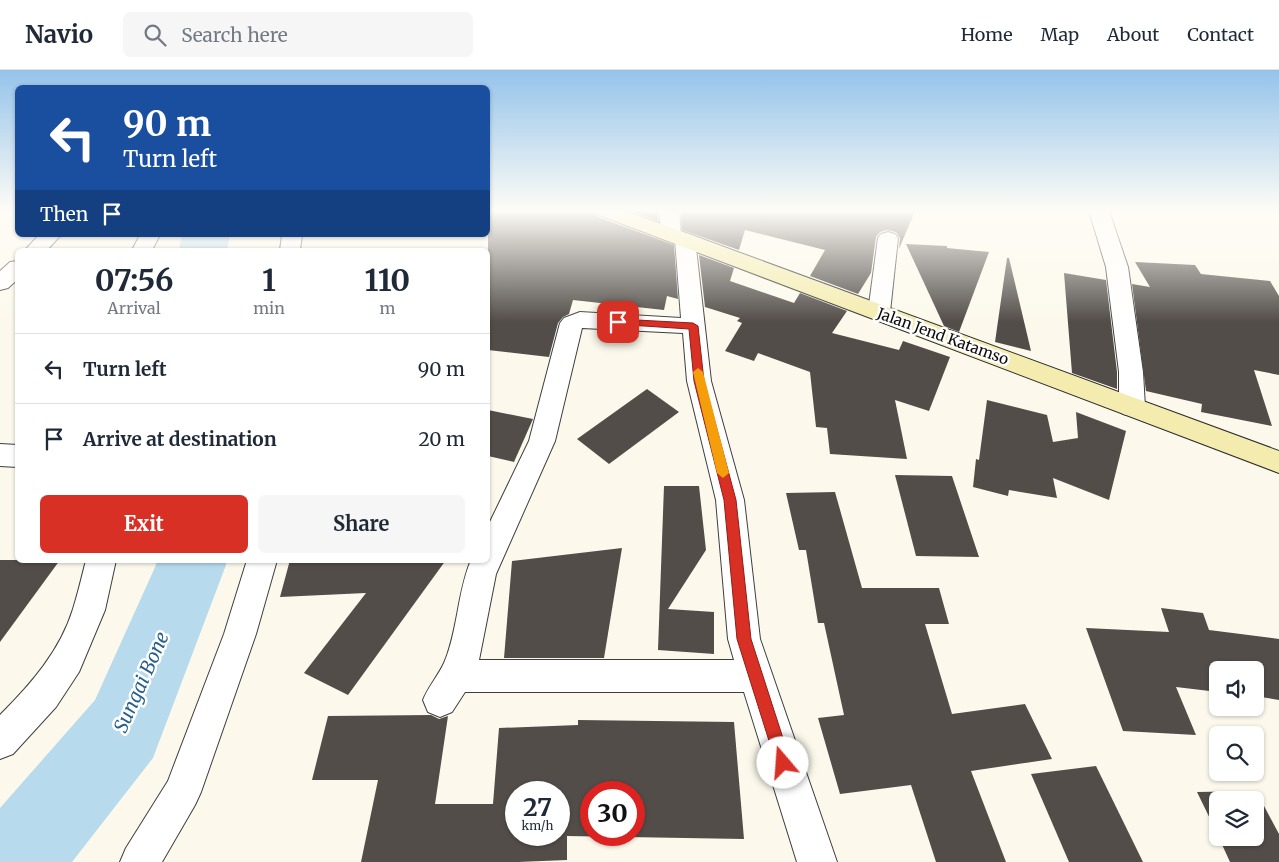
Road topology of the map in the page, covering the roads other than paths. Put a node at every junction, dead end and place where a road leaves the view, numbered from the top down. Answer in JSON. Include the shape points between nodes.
{"nodes":[{"id":1,"x":679,"y":248,"type":"edge"},
{"id":2,"x":723,"y":248,"type":"edge"},
{"id":3,"x":887,"y":248,"type":"edge"},
{"id":4,"x":1111,"y":248,"type":"edge"},
{"id":5,"x":15,"y":270,"type":"edge"},
{"id":6,"x":0,"y":283,"type":"edge"},
{"id":7,"x":879,"y":312,"type":"junction"},
{"id":8,"x":693,"y":326,"type":"junction"},
{"id":9,"x":1132,"y":407,"type":"junction"},
{"id":10,"x":0,"y":455,"type":"edge"},
{"id":11,"x":15,"y":456,"type":"edge"},
{"id":12,"x":1279,"y":462,"type":"edge"},
{"id":13,"x":490,"y":552,"type":"edge"},
{"id":14,"x":99,"y":563,"type":"edge"},
{"id":15,"x":261,"y":563,"type":"edge"},
{"id":16,"x":484,"y":563,"type":"edge"},
{"id":17,"x":755,"y":676,"type":"junction"},
{"id":18,"x":0,"y":740,"type":"edge"},
{"id":19,"x":140,"y":862,"type":"edge"},
{"id":20,"x":817,"y":862,"type":"edge"}],
"edges":[{"from":1,"to":8,"type":"street"},
{"from":2,"to":7,"type":"street","name":"Jalan Jend Katamso"},
{"from":3,"to":7,"type":"street"},
{"from":4,"to":9,"type":"street","via":[[1117,267],[1131,372]]},
{"from":5,"to":6,"type":"street"},
{"from":7,"to":9,"type":"street","name":"Jalan Jend Katamso"},
{"from":8,"to":13,"type":"street","via":[[580,320],[572,323],[542,441]]},
{"from":8,"to":17,"type":"street","via":[[699,381],[730,500],[744,639]]},
{"from":9,"to":12,"type":"street","name":"Jalan Jend Katamso"},
{"from":10,"to":11,"type":"street"},
{"from":14,"to":18,"type":"street","via":[[89,610],[67,661],[44,695]]},
{"from":15,"to":19,"type":"street","via":[[240,634],[182,792]]},
{"from":16,"to":17,"type":"street","via":[[479,574],[466,640],[448,688]]},
{"from":17,"to":20,"type":"street"}]}
